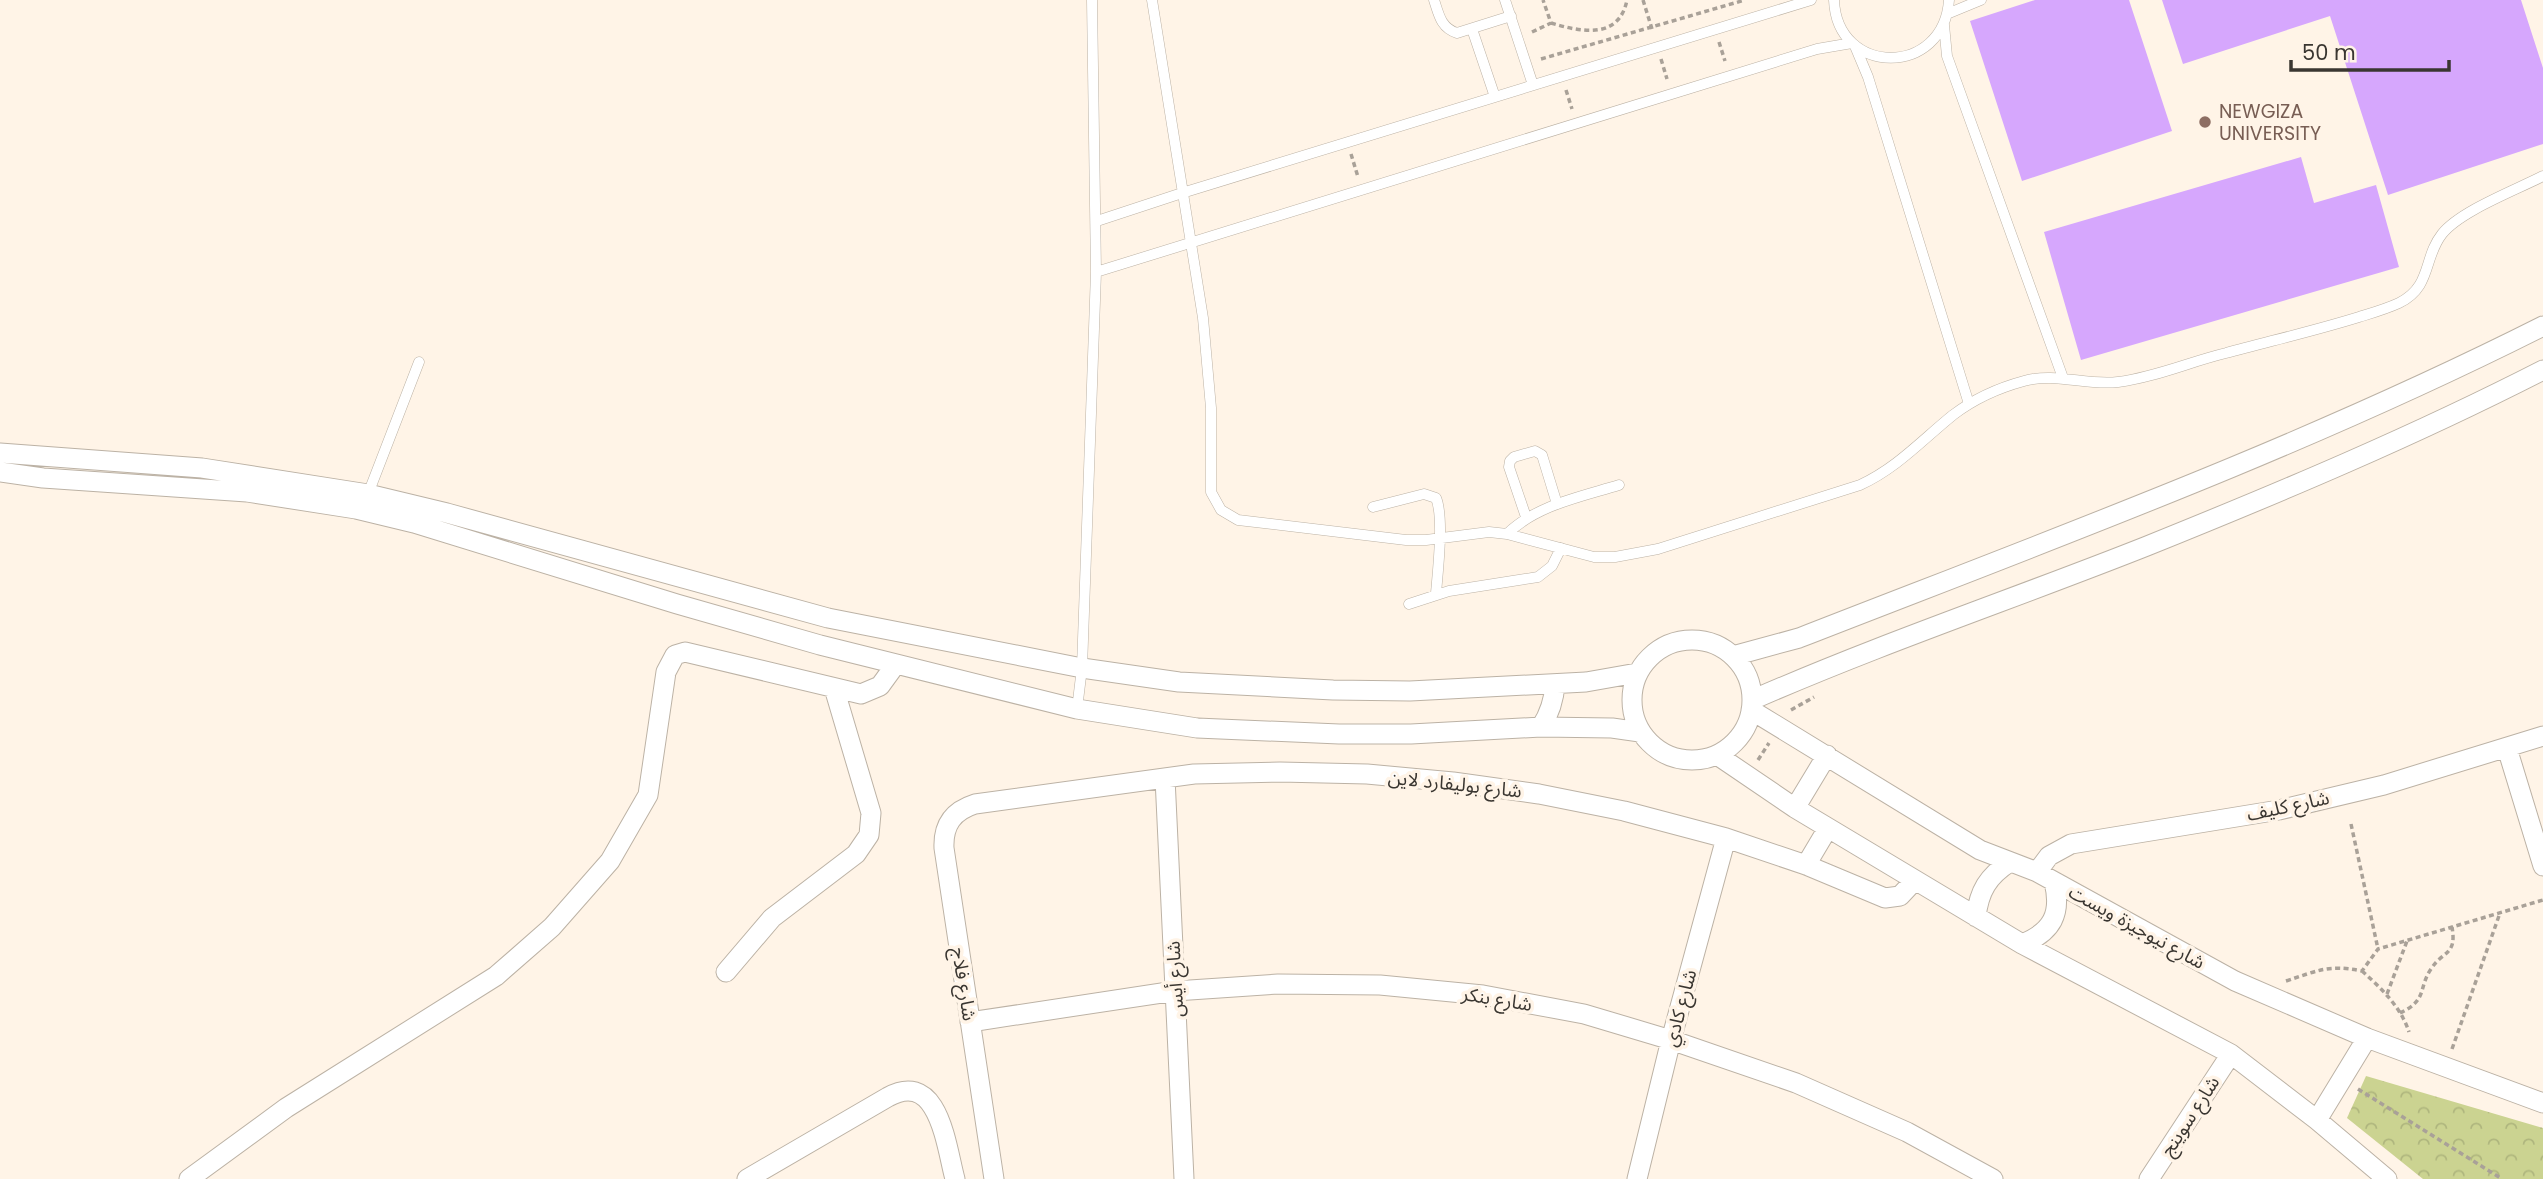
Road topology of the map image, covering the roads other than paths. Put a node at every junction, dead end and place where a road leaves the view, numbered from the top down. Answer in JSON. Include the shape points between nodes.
{"nodes":[{"id":1,"x":1092,"y":0,"type":"edge"},
{"id":2,"x":1152,"y":0,"type":"edge"},
{"id":3,"x":1434,"y":0,"type":"edge"},
{"id":4,"x":1505,"y":0,"type":"edge"},
{"id":5,"x":1811,"y":0,"type":"edge"},
{"id":6,"x":1834,"y":0,"type":"edge"},
{"id":7,"x":1949,"y":0,"type":"edge"},
{"id":8,"x":1981,"y":0,"type":"edge"},
{"id":9,"x":1511,"y":16,"type":"junction"},
{"id":10,"x":1946,"y":19,"type":"junction"},
{"id":11,"x":1472,"y":29,"type":"junction"},
{"id":12,"x":1854,"y":44,"type":"junction"},
{"id":13,"x":1533,"y":85,"type":"junction"},
{"id":14,"x":1495,"y":97,"type":"junction"},
{"id":15,"x":2543,"y":176,"type":"edge"},
{"id":16,"x":1182,"y":193,"type":"junction"},
{"id":17,"x":1097,"y":222,"type":"junction"},
{"id":18,"x":1190,"y":244,"type":"junction"},
{"id":19,"x":1096,"y":272,"type":"junction"},
{"id":20,"x":2543,"y":326,"type":"edge"},
{"id":21,"x":419,"y":362,"type":"dead end"},
{"id":22,"x":2543,"y":370,"type":"edge"},
{"id":23,"x":2063,"y":378,"type":"junction"},
{"id":24,"x":1969,"y":404,"type":"junction"},
{"id":25,"x":0,"y":453,"type":"edge"},
{"id":26,"x":0,"y":472,"type":"edge"},
{"id":27,"x":1619,"y":485,"type":"dead end"},
{"id":28,"x":368,"y":494,"type":"junction"},
{"id":29,"x":1557,"y":504,"type":"junction"},
{"id":30,"x":1373,"y":507,"type":"dead end"},
{"id":31,"x":1526,"y":517,"type":"junction"},
{"id":32,"x":1507,"y":534,"type":"junction"},
{"id":33,"x":1439,"y":538,"type":"junction"},
{"id":34,"x":1561,"y":548,"type":"junction"},
{"id":35,"x":1436,"y":593,"type":"junction"},
{"id":36,"x":1409,"y":604,"type":"dead end"},
{"id":37,"x":1733,"y":656,"type":"junction"},
{"id":38,"x":896,"y":664,"type":"junction"},
{"id":39,"x":1082,"y":668,"type":"junction"},
{"id":40,"x":1637,"y":673,"type":"junction"},
{"id":41,"x":1555,"y":684,"type":"junction"},
{"id":42,"x":834,"y":688,"type":"junction"},
{"id":43,"x":1752,"y":705,"type":"junction"},
{"id":44,"x":1077,"y":709,"type":"junction"},
{"id":45,"x":1541,"y":727,"type":"junction"},
{"id":46,"x":1640,"y":732,"type":"junction"},
{"id":47,"x":2543,"y":736,"type":"edge"},
{"id":48,"x":2507,"y":748,"type":"junction"},
{"id":49,"x":1717,"y":755,"type":"junction"},
{"id":50,"x":1827,"y":755,"type":"junction"},
{"id":51,"x":1165,"y":778,"type":"junction"},
{"id":52,"x":975,"y":804,"type":"joint"},
{"id":53,"x":1795,"y":808,"type":"junction"},
{"id":54,"x":1828,"y":828,"type":"junction"},
{"id":55,"x":1727,"y":838,"type":"junction"},
{"id":56,"x":2010,"y":862,"type":"junction"},
{"id":57,"x":1806,"y":865,"type":"junction"},
{"id":58,"x":2543,"y":866,"type":"edge"},
{"id":59,"x":2037,"y":872,"type":"junction"},
{"id":60,"x":1915,"y":880,"type":"junction"},
{"id":61,"x":2054,"y":882,"type":"junction"},
{"id":62,"x":1976,"y":917,"type":"junction"},
{"id":63,"x":2022,"y":944,"type":"junction"},
{"id":64,"x":726,"y":972,"type":"dead end"},
{"id":65,"x":1175,"y":991,"type":"junction"},
{"id":66,"x":970,"y":1022,"type":"junction"},
{"id":67,"x":2367,"y":1038,"type":"junction"},
{"id":68,"x":1671,"y":1040,"type":"junction"},
{"id":69,"x":2231,"y":1054,"type":"junction"},
{"id":70,"x":2543,"y":1103,"type":"edge"},
{"id":71,"x":2317,"y":1120,"type":"junction"},
{"id":72,"x":190,"y":1179,"type":"edge"},
{"id":73,"x":747,"y":1179,"type":"edge"},
{"id":74,"x":955,"y":1179,"type":"edge"},
{"id":75,"x":994,"y":1179,"type":"edge"},
{"id":76,"x":1184,"y":1179,"type":"edge"},
{"id":77,"x":1637,"y":1179,"type":"edge"},
{"id":78,"x":1993,"y":1179,"type":"edge"},
{"id":79,"x":2149,"y":1179,"type":"edge"},
{"id":80,"x":2387,"y":1179,"type":"edge"}],
"edges":[{"from":1,"to":17,"type":"lane"},
{"from":2,"to":16,"type":"lane"},
{"from":3,"to":11,"type":"lane","via":[[1450,31]]},
{"from":4,"to":9,"type":"lane"},
{"from":5,"to":13,"type":"lane"},
{"from":6,"to":12,"type":"lane","via":[[1838,22]]},
{"from":7,"to":10,"type":"lane"},
{"from":8,"to":10,"type":"lane"},
{"from":9,"to":11,"type":"lane"},
{"from":9,"to":13,"type":"lane"},
{"from":10,"to":12,"type":"lane","via":[[1928,46],[1905,57],[1879,57]]},
{"from":10,"to":23,"type":"lane","via":[[1947,56]]},
{"from":11,"to":14,"type":"lane"},
{"from":12,"to":18,"type":"lane","via":[[1817,49]]},
{"from":12,"to":24,"type":"lane"},
{"from":13,"to":14,"type":"lane"},
{"from":14,"to":16,"type":"lane"},
{"from":15,"to":23,"type":"lane","via":[[2455,222],[2442,234],[2418,289],[2396,305],[2152,376],[2099,383]]},
{"from":16,"to":17,"type":"lane"},
{"from":16,"to":18,"type":"lane"},
{"from":17,"to":19,"type":"lane"},
{"from":18,"to":19,"type":"lane"},
{"from":18,"to":33,"type":"lane","via":[[1208,363],[1211,492],[1221,510],[1238,520],[1406,540]]},
{"from":19,"to":39,"type":"lane"},
{"from":20,"to":37,"type":"street","via":[[2269,454],[1799,638]]},
{"from":21,"to":28,"type":"lane"},
{"from":22,"to":43,"type":"street","via":[[2377,450],[2147,546],[1811,674]]},
{"from":23,"to":24,"type":"lane","via":[[2024,381]]},
{"from":24,"to":34,"type":"lane","via":[[1903,459],[1860,485],[1637,554],[1594,556]]},
{"from":25,"to":28,"type":"street","via":[[202,468]]},
{"from":26,"to":38,"type":"street","via":[[247,492],[356,509]]},
{"from":27,"to":29,"type":"lane"},
{"from":28,"to":39,"type":"street","via":[[828,618]]},
{"from":29,"to":31,"type":"lane"},
{"from":29,"to":31,"type":"lane","via":[[1542,455],[1535,451],[1514,457],[1510,467]]},
{"from":30,"to":33,"type":"lane","via":[[1432,495],[1438,501]]},
{"from":31,"to":32,"type":"lane"},
{"from":32,"to":33,"type":"lane"},
{"from":32,"to":34,"type":"lane"},
{"from":33,"to":35,"type":"lane"},
{"from":34,"to":35,"type":"lane","via":[[1552,566],[1538,577]]},
{"from":35,"to":36,"type":"lane"},
{"from":37,"to":40,"type":"street","via":[[1709,642],[1681,641],[1655,652]]},
{"from":37,"to":43,"type":"street","via":[[1750,683]]},
{"from":38,"to":42,"type":"street","via":[[871,691],[861,694]]},
{"from":38,"to":44,"type":"street"},
{"from":39,"to":41,"type":"street","via":[[1179,682],[1333,690]]},
{"from":39,"to":44,"type":"lane"},
{"from":40,"to":41,"type":"street"},
{"from":40,"to":46,"type":"street","via":[[1631,703]]},
{"from":41,"to":45,"type":"street","via":[[1554,700]]},
{"from":42,"to":64,"type":"street","via":[[871,813],[869,835],[856,854],[772,918]]},
{"from":42,"to":72,"type":"street","via":[[685,652],[675,655],[666,672],[648,794],[610,861],[552,926],[496,976],[286,1108]]},
{"from":43,"to":49,"type":"street","via":[[1743,732]]},
{"from":43,"to":50,"type":"street","name":"شارع نيوجيزة ويست"},
{"from":44,"to":45,"type":"street","via":[[1197,728],[1268,732],[1411,734]]},
{"from":45,"to":46,"type":"street"},
{"from":46,"to":49,"type":"street","via":[[1674,758],[1688,761]]},
{"from":47,"to":48,"type":"street","name":"شارع كليف"},
{"from":48,"to":58,"type":"street"},
{"from":48,"to":59,"type":"street","name":"شارع كليف","via":[[2279,810],[2071,845],[2049,856]]},
{"from":49,"to":53,"type":"street"},
{"from":50,"to":53,"type":"street"},
{"from":50,"to":56,"type":"street","name":"شارع نيوجيزة ويست","via":[[1966,841]]},
{"from":51,"to":52,"type":"street","name":"شارع بوليفارد لاين"},
{"from":51,"to":55,"type":"street","name":"شارع بوليفارد لاين","via":[[1280,772],[1453,782],[1624,811]]},
{"from":51,"to":65,"type":"street","name":"شارع أيس"},
{"from":52,"to":66,"type":"street","name":"شارع فلاج","via":[[954,815],[943,836]]},
{"from":53,"to":54,"type":"street"},
{"from":54,"to":57,"type":"street"},
{"from":54,"to":60,"type":"street"},
{"from":55,"to":57,"type":"street","name":"شارع بوليفارد لاين"},
{"from":55,"to":68,"type":"street","name":"شارع كادي"},
{"from":56,"to":59,"type":"street","name":"شارع نيوجيزة ويست"},
{"from":56,"to":62,"type":"street","via":[[1984,884]]},
{"from":57,"to":60,"type":"street","name":"شارع بوليفارد لاين","via":[[1890,899],[1900,896]]},
{"from":59,"to":61,"type":"street","name":"شارع نيوجيزة ويست"},
{"from":60,"to":62,"type":"street"},
{"from":61,"to":63,"type":"street","via":[[2058,898],[2049,927]]},
{"from":61,"to":67,"type":"street","name":"شارع نيوجيزة ويست","via":[[2235,981]]},
{"from":62,"to":63,"type":"street"},
{"from":63,"to":69,"type":"street"},
{"from":65,"to":66,"type":"street","name":"شارع بنكر"},
{"from":65,"to":68,"type":"street","name":"شارع بنكر","via":[[1278,984],[1483,995],[1584,1014]]},
{"from":65,"to":76,"type":"street","name":"شارع أيس"},
{"from":66,"to":75,"type":"street","name":"شارع فلاج"},
{"from":67,"to":70,"type":"street","name":"شارع نيوجيزة ويست"},
{"from":67,"to":71,"type":"street"},
{"from":68,"to":77,"type":"street","name":"شارع كادي"},
{"from":68,"to":78,"type":"street","name":"شارع بنكر","via":[[1797,1083],[1907,1132]]},
{"from":69,"to":71,"type":"street"},
{"from":69,"to":79,"type":"street","name":"شارع سوينج"},
{"from":71,"to":80,"type":"street"},
{"from":73,"to":74,"type":"street","via":[[895,1093],[911,1091],[936,1109]]}]}
